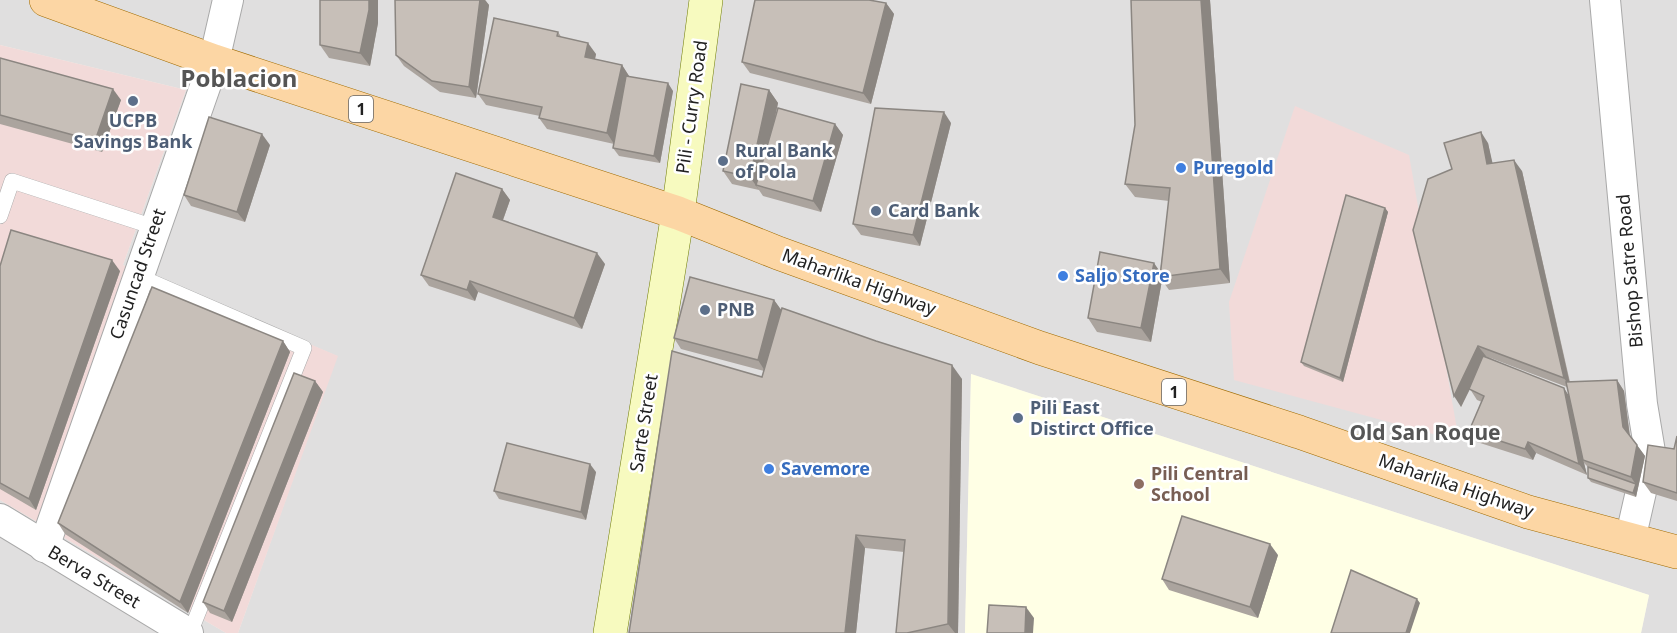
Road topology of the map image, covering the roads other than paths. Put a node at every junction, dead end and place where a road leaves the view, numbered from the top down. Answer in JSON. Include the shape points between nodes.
{"nodes":[{"id":1,"x":46,"y":0,"type":"edge"},
{"id":2,"x":228,"y":0,"type":"edge"},
{"id":3,"x":706,"y":0,"type":"edge"},
{"id":4,"x":1605,"y":0,"type":"edge"},
{"id":5,"x":213,"y":61,"type":"junction"},
{"id":6,"x":678,"y":213,"type":"junction"},
{"id":7,"x":0,"y":216,"type":"edge"},
{"id":8,"x":154,"y":228,"type":"junction"},
{"id":9,"x":138,"y":276,"type":"junction"},
{"id":10,"x":0,"y":519,"type":"edge"},
{"id":11,"x":1630,"y":540,"type":"junction"},
{"id":12,"x":44,"y":547,"type":"junction"},
{"id":13,"x":1677,"y":552,"type":"edge"},
{"id":14,"x":189,"y":633,"type":"edge"},
{"id":15,"x":610,"y":633,"type":"edge"}],
"edges":[{"from":1,"to":5,"type":"main road","name":"Maharlika Highway","number":"1"},
{"from":2,"to":5,"type":"street","name":"Casuncad Street"},
{"from":3,"to":6,"type":"street","name":"Pili - Curry Road"},
{"from":4,"to":11,"type":"street","name":"Bishop Satre Road","via":[[1642,404],[1650,452]]},
{"from":5,"to":6,"type":"main road","name":"Maharlika Highway","number":"1"},
{"from":5,"to":8,"type":"street","name":"Casuncad Street"},
{"from":6,"to":11,"type":"main road","name":"Maharlika Highway","number":"1","via":[[1040,348],[1528,512]]},
{"from":6,"to":15,"type":"street","name":"Sarte Street"},
{"from":7,"to":8,"type":"lane","via":[[12,181]]},
{"from":8,"to":9,"type":"street","name":"Casuncad Street"},
{"from":9,"to":12,"type":"street","name":"Casuncad Street"},
{"from":9,"to":14,"type":"lane","via":[[304,348]]},
{"from":10,"to":12,"type":"street","name":"Berva Street"},
{"from":11,"to":13,"type":"main road","name":"Maharlika Highway","number":"1"},
{"from":12,"to":14,"type":"street","name":"Berva Street"}]}
